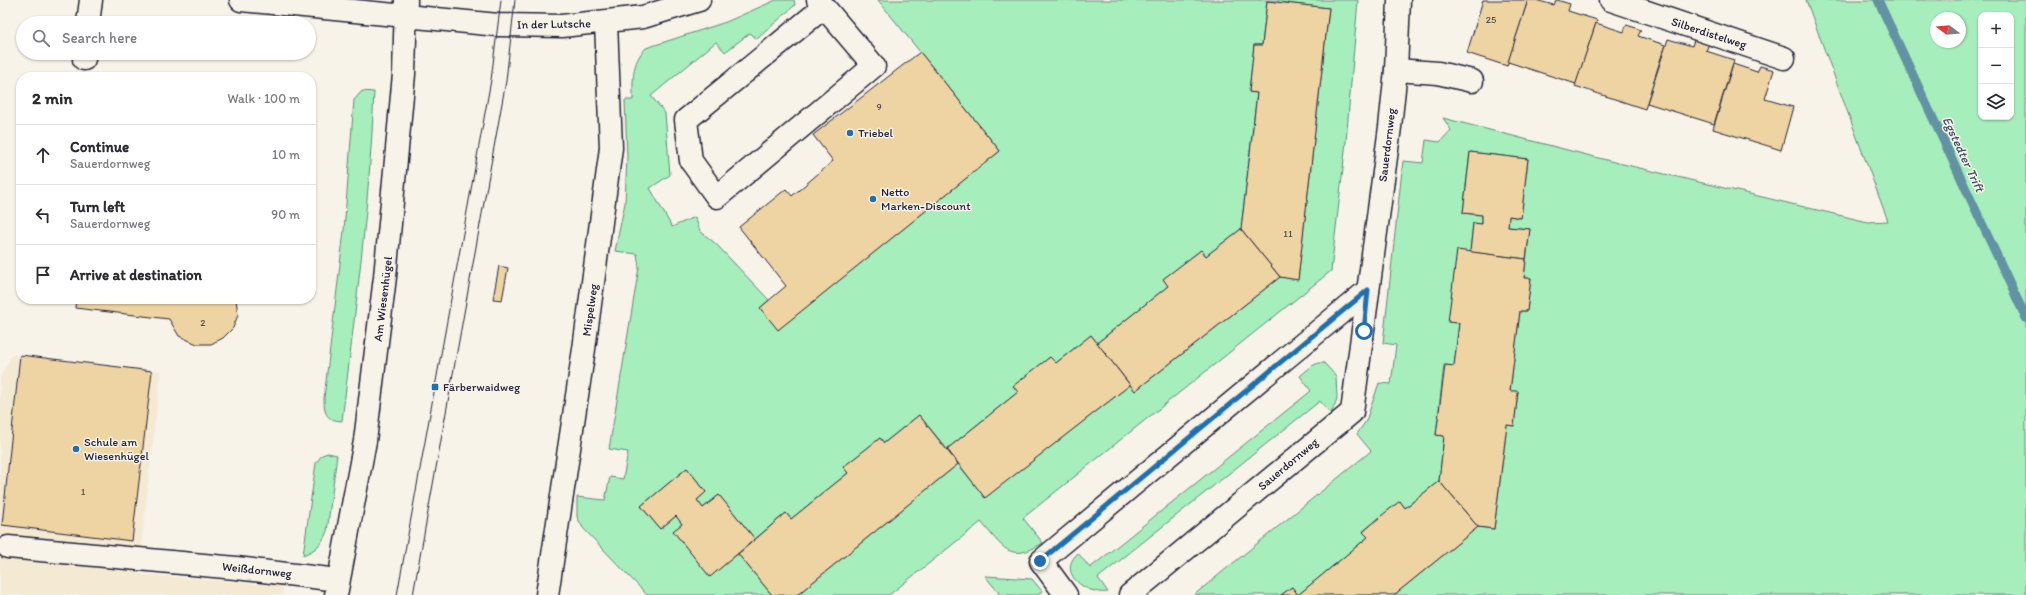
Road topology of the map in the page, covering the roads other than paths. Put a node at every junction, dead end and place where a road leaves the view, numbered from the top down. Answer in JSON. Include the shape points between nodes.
{"nodes":[{"id":1,"x":91,"y":0,"type":"edge"},
{"id":2,"x":241,"y":0,"type":"edge"},
{"id":3,"x":699,"y":0,"type":"edge"},
{"id":4,"x":1399,"y":0,"type":"edge"},
{"id":5,"x":1611,"y":0,"type":"edge"},
{"id":6,"x":821,"y":4,"type":"edge"},
{"id":7,"x":406,"y":8,"type":"edge"},
{"id":8,"x":89,"y":16,"type":"edge"},
{"id":9,"x":606,"y":23,"type":"junction"},
{"id":10,"x":1784,"y":58,"type":"dead end"},
{"id":11,"x":1396,"y":70,"type":"junction"},
{"id":12,"x":1472,"y":81,"type":"dead end"},
{"id":13,"x":1368,"y":290,"type":"junction"},
{"id":14,"x":8,"y":547,"type":"dead end"},
{"id":15,"x":337,"y":588,"type":"edge"},
{"id":16,"x":547,"y":595,"type":"edge"},
{"id":17,"x":1066,"y":595,"type":"edge"},
{"id":18,"x":1130,"y":595,"type":"edge"}],
"edges":[{"from":1,"to":8,"type":"street"},
{"from":2,"to":7,"type":"street"},
{"from":3,"to":9,"type":"street","name":"In der Lutsche","via":[[643,17]]},
{"from":4,"to":11,"type":"street","name":"Sauerdornweg"},
{"from":5,"to":10,"type":"street","name":"Silberdistelweg"},
{"from":6,"to":6,"type":"street","via":[[874,66],[717,197],[691,161],[686,120]]},
{"from":7,"to":9,"type":"street","name":"In der Lutsche","via":[[498,25],[562,26]]},
{"from":7,"to":15,"type":"street","name":"Am Wiesenhügel","via":[[396,175],[372,385],[365,441]]},
{"from":9,"to":16,"type":"street","name":"Mispelweg","via":[[611,148]]},
{"from":11,"to":12,"type":"street","via":[[1438,73]]},
{"from":11,"to":13,"type":"street","name":"Sauerdornweg"},
{"from":13,"to":17,"type":"street","via":[[1040,561]]},
{"from":13,"to":18,"type":"street","name":"Sauerdornweg","via":[[1352,412]]},
{"from":14,"to":15,"type":"street","name":"Weißdornweg","via":[[175,562]]}]}
